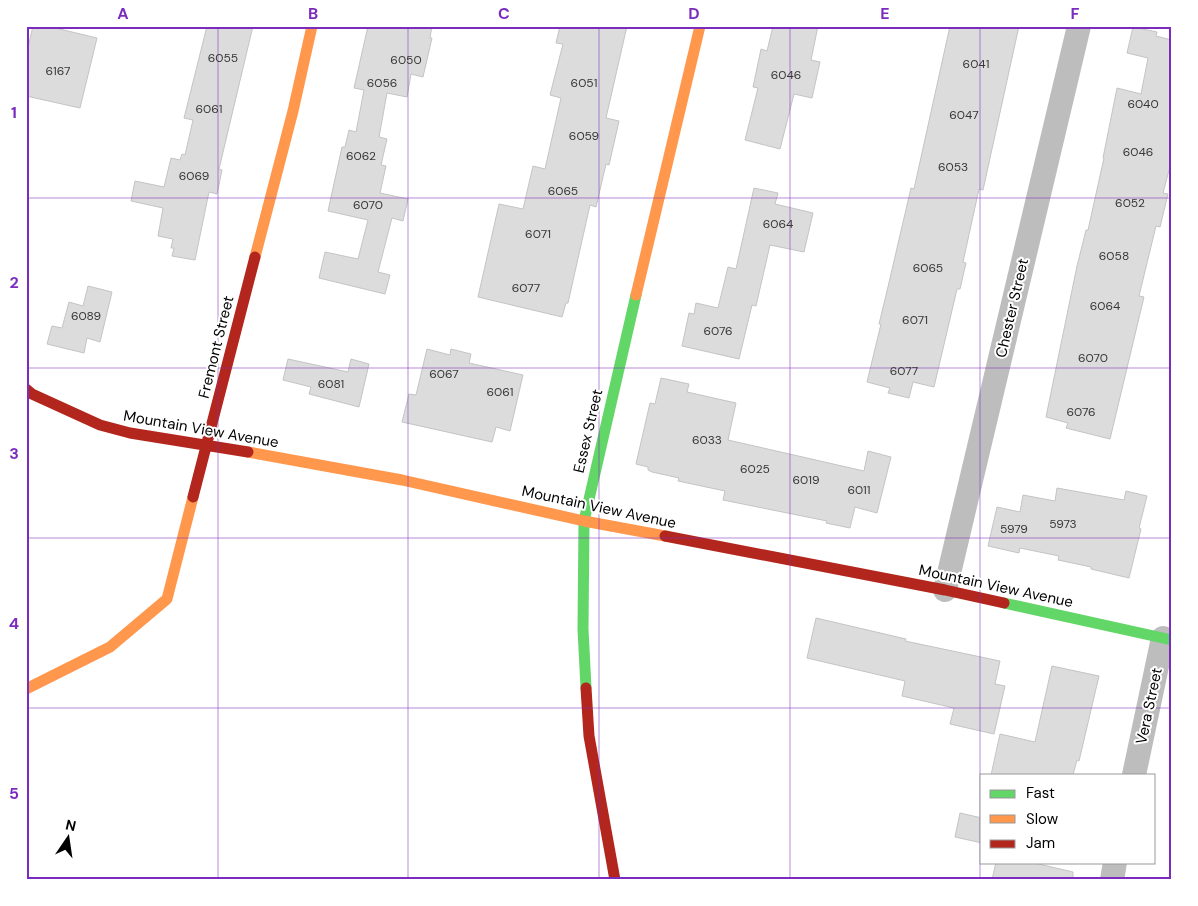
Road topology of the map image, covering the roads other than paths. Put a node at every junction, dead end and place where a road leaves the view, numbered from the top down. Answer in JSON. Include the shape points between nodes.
{"nodes":[{"id":1,"x":312,"y":26,"type":"edge"},
{"id":2,"x":700,"y":26,"type":"edge"},
{"id":3,"x":1079,"y":26,"type":"edge"},
{"id":4,"x":26,"y":389,"type":"edge"},
{"id":5,"x":207,"y":445,"type":"junction"},
{"id":6,"x":584,"y":521,"type":"junction"},
{"id":7,"x":945,"y":590,"type":"junction"},
{"id":8,"x":1168,"y":639,"type":"edge"},
{"id":9,"x":26,"y":689,"type":"edge"},
{"id":10,"x":1134,"y":774,"type":"edge"},
{"id":11,"x":1115,"y":864,"type":"edge"},
{"id":12,"x":615,"y":880,"type":"edge"},
{"id":13,"x":1112,"y":880,"type":"edge"}],
"edges":[{"from":1,"to":5,"type":"street","name":"Fremont Street"},
{"from":2,"to":6,"type":"street","name":"Essex Street"},
{"from":3,"to":7,"type":"street","name":"Chester Street"},
{"from":4,"to":5,"type":"street","name":"Mountain View Avenue","via":[[100,425],[130,434]]},
{"from":5,"to":6,"type":"street","name":"Mountain View Avenue","via":[[402,480]]},
{"from":5,"to":9,"type":"street","name":"Fremont Street","via":[[167,599],[110,647]]},
{"from":6,"to":7,"type":"street","name":"Mountain View Avenue"},
{"from":6,"to":12,"type":"street","name":"Essex Street","via":[[583,628],[589,736]]},
{"from":7,"to":8,"type":"street","name":"Mountain View Avenue"},
{"from":8,"to":10,"type":"street","name":"Vera Street"},
{"from":11,"to":13,"type":"street"}]}
